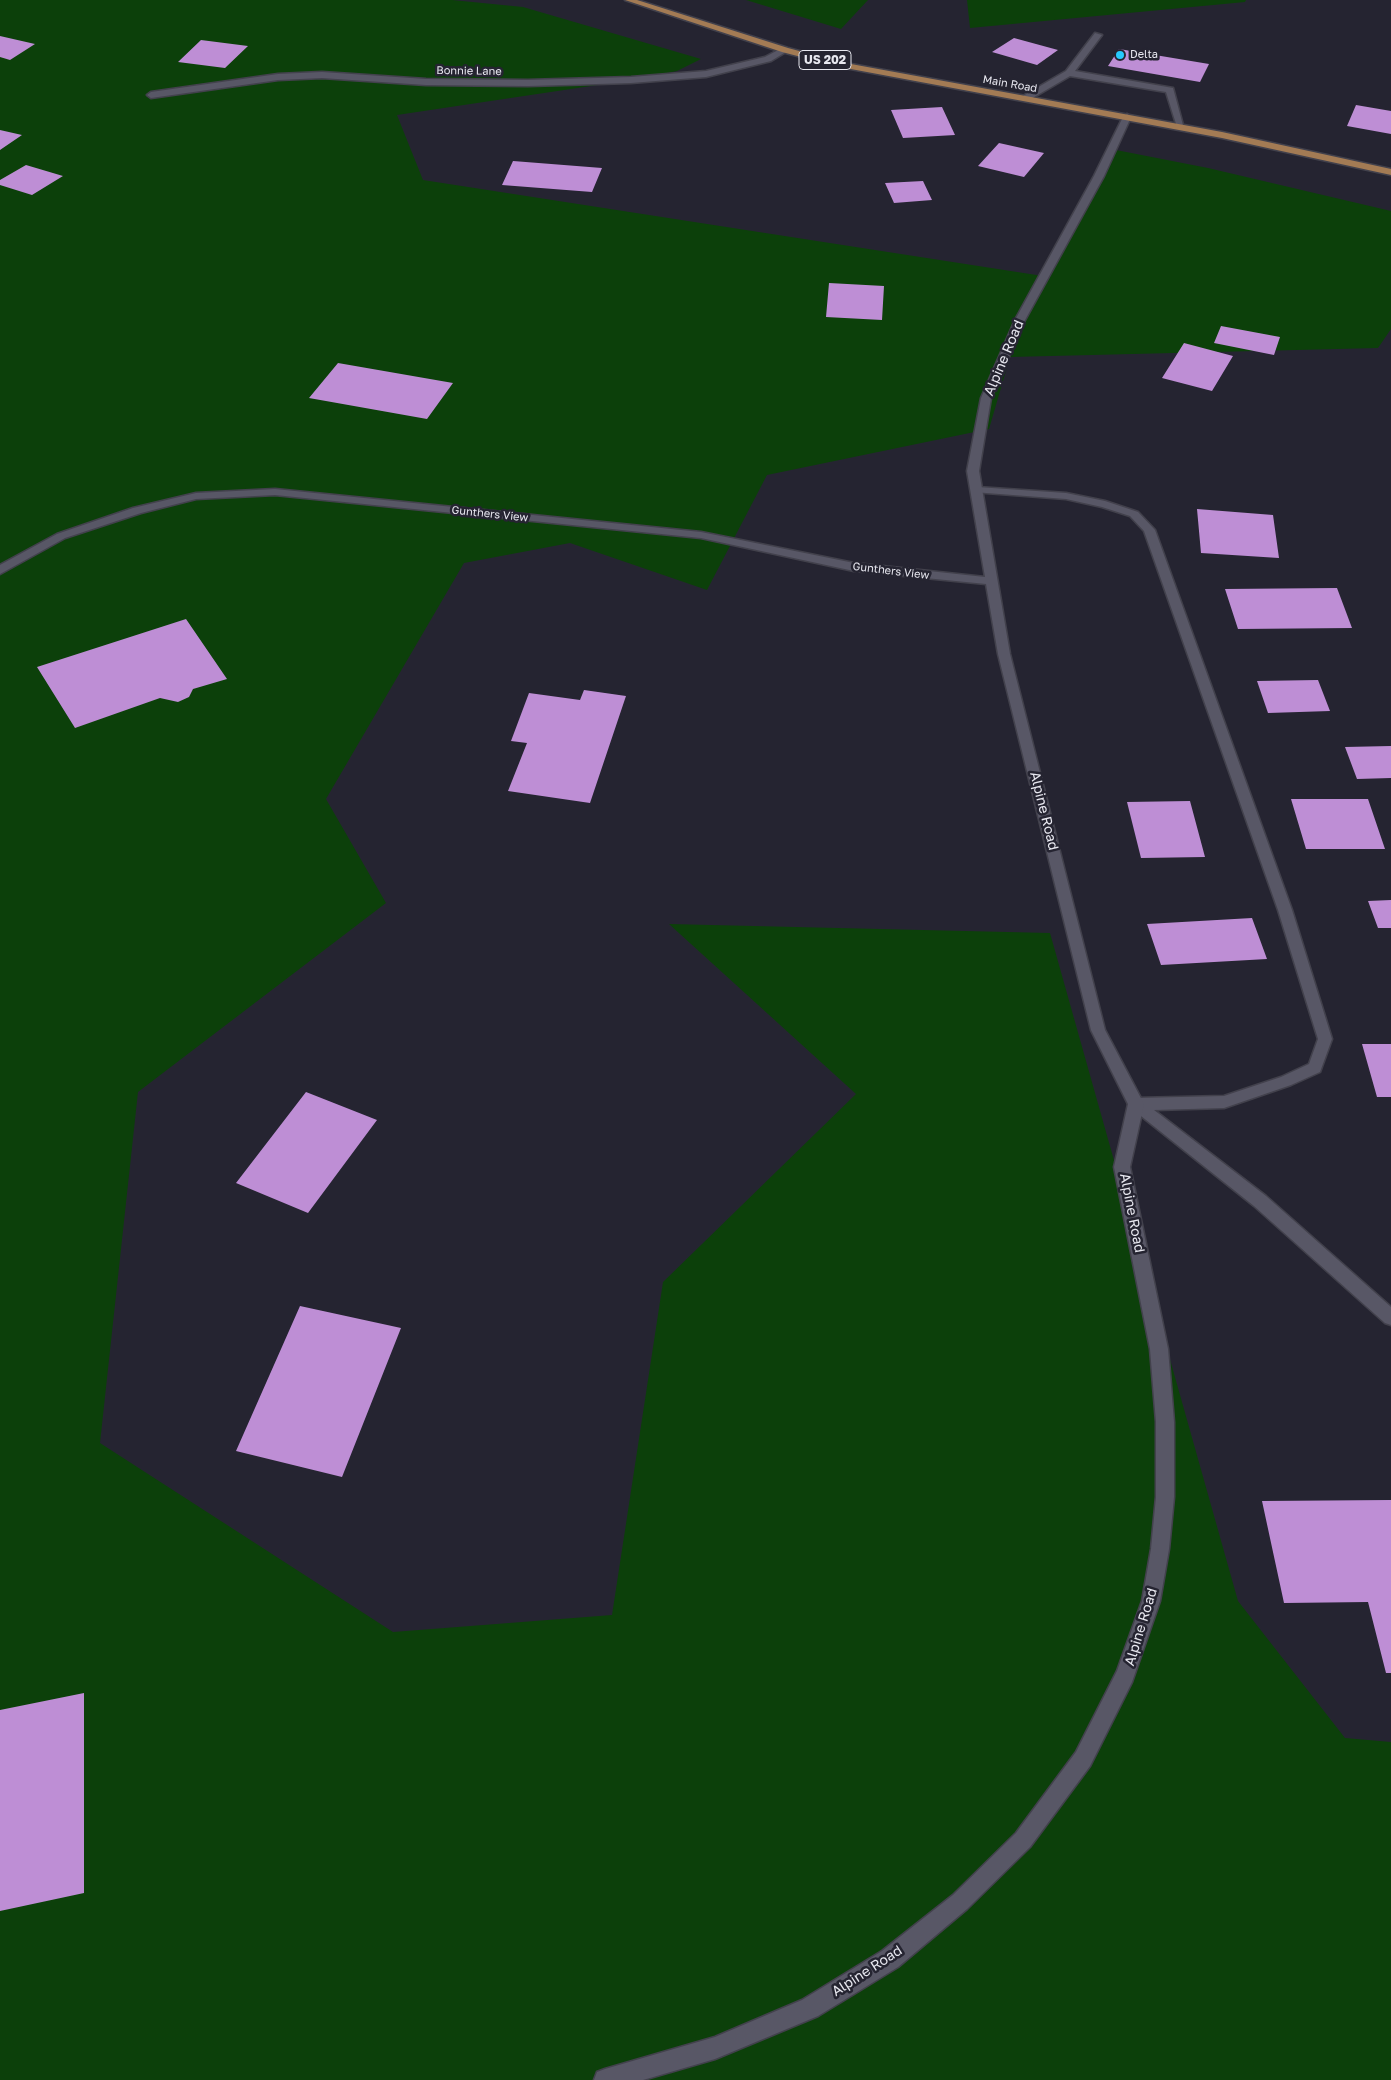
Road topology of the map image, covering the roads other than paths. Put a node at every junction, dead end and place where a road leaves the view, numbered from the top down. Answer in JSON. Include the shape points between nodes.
{"nodes":[{"id":1,"x":629,"y":0,"type":"edge"},
{"id":2,"x":1098,"y":35,"type":"dead end"},
{"id":3,"x":785,"y":50,"type":"junction"},
{"id":4,"x":1069,"y":73,"type":"junction"},
{"id":5,"x":151,"y":95,"type":"dead end"},
{"id":6,"x":1026,"y":98,"type":"junction"},
{"id":7,"x":1127,"y":117,"type":"junction"},
{"id":8,"x":1181,"y":127,"type":"junction"},
{"id":9,"x":1391,"y":172,"type":"edge"},
{"id":10,"x":977,"y":490,"type":"junction"},
{"id":11,"x":0,"y":570,"type":"edge"},
{"id":12,"x":991,"y":581,"type":"junction"},
{"id":13,"x":1136,"y":1104,"type":"junction"},
{"id":14,"x":1391,"y":1318,"type":"edge"},
{"id":15,"x":605,"y":2080,"type":"edge"}],
"edges":[{"from":1,"to":3,"type":"main road","name":"Main Road","number":"US 202"},
{"from":2,"to":4,"type":"street"},
{"from":3,"to":5,"type":"street","name":"Bonnie Lane","via":[[768,59],[706,74],[631,80],[426,82],[322,75]]},
{"from":3,"to":6,"type":"main road","name":"Main Road","number":"US 202","via":[[919,80]]},
{"from":4,"to":6,"type":"street"},
{"from":4,"to":8,"type":"street","via":[[1170,90]]},
{"from":6,"to":7,"type":"main road","name":"Main Road","number":"US 202"},
{"from":7,"to":8,"type":"main road","name":"Main Road","number":"US 202"},
{"from":7,"to":10,"type":"street","name":"Alpine Road","via":[[1100,176],[1020,320],[986,398],[973,471]]},
{"from":8,"to":9,"type":"main road","name":"Main Road","number":"US 202"},
{"from":10,"to":12,"type":"street","name":"Alpine Road"},
{"from":10,"to":13,"type":"street","via":[[1066,496],[1105,504],[1134,514],[1149,530],[1285,910],[1324,1039],[1315,1068],[1286,1081],[1224,1102]]},
{"from":11,"to":12,"type":"street","name":"Gunthers View","via":[[61,536],[137,510],[196,496],[275,492],[701,535],[854,567]]},
{"from":12,"to":13,"type":"street","name":"Alpine Road","via":[[1004,654],[1098,1030]]},
{"from":13,"to":14,"type":"street","via":[[1260,1200]]},
{"from":13,"to":15,"type":"street","name":"Alpine Road","via":[[1122,1167],[1159,1349],[1165,1422],[1165,1497],[1151,1602],[1126,1675],[1083,1759],[1023,1840],[960,1902],[890,1959],[810,2008],[715,2048]]}]}
